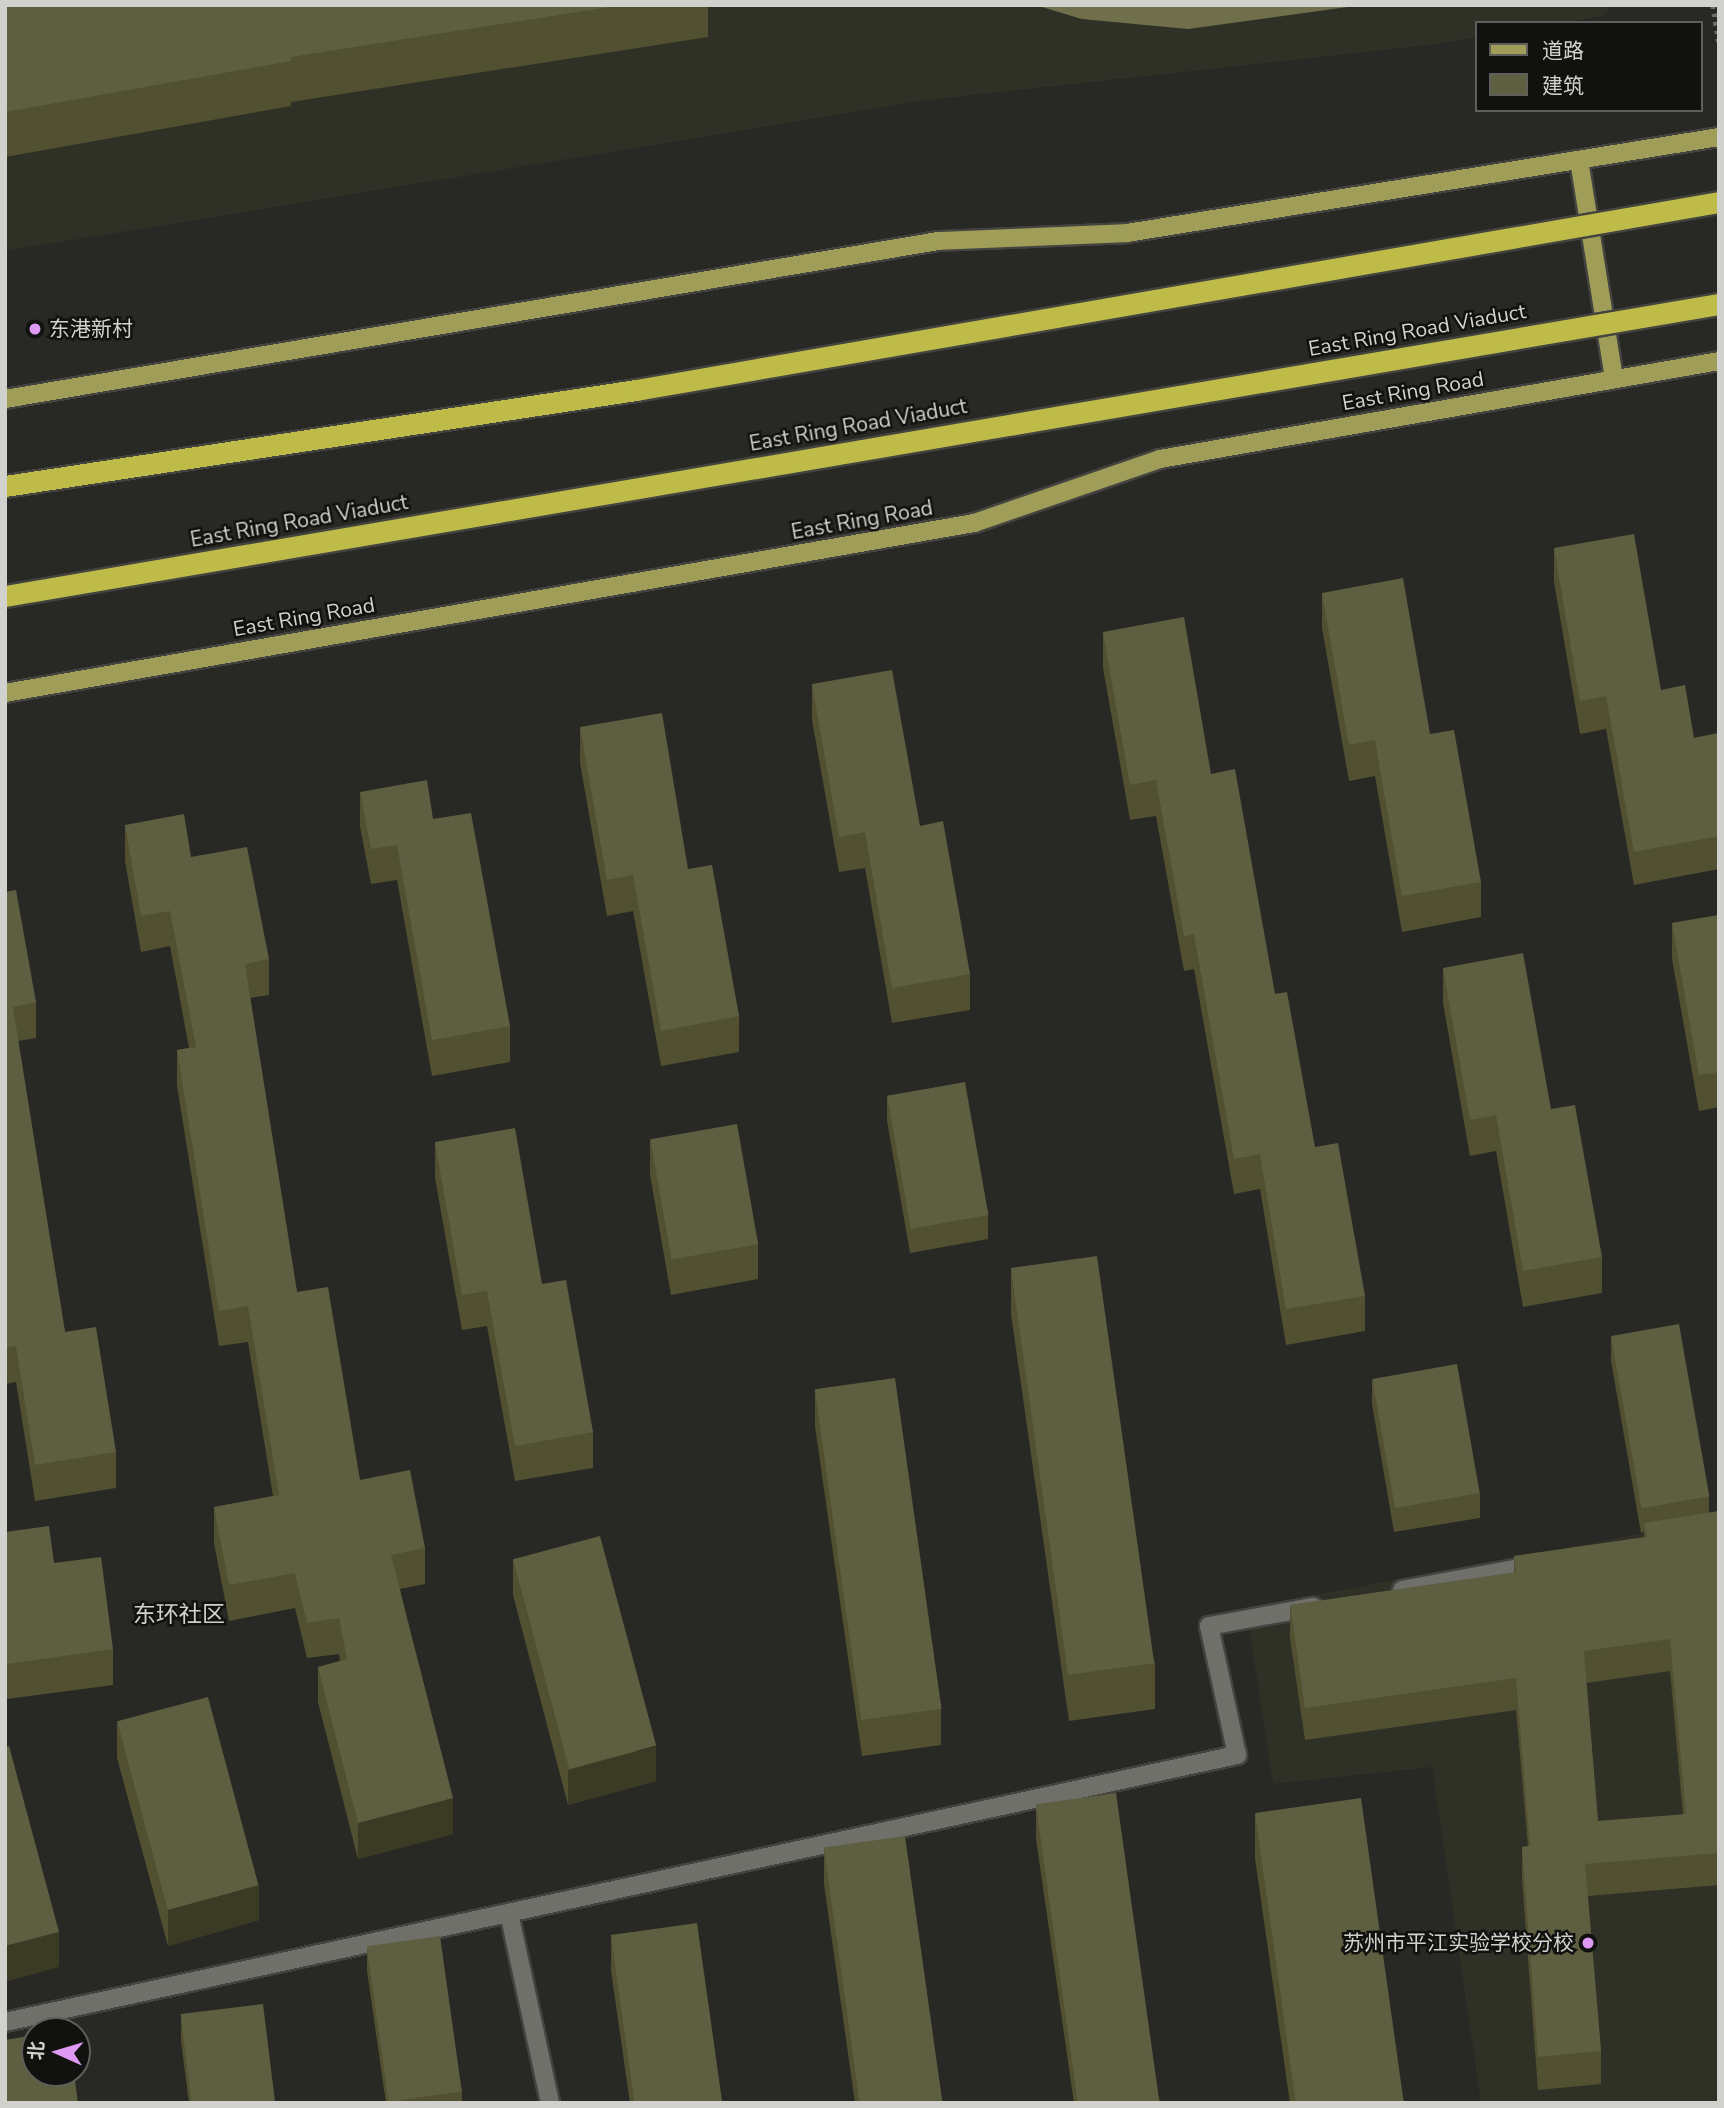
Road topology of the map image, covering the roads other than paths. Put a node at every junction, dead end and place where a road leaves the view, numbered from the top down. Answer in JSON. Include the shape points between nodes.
{"nodes":[{"id":1,"x":1719,"y":137,"type":"edge"},
{"id":2,"x":1579,"y":160,"type":"junction"},
{"id":3,"x":1719,"y":202,"type":"edge"},
{"id":4,"x":1719,"y":303,"type":"edge"},
{"id":5,"x":1719,"y":361,"type":"edge"},
{"id":6,"x":1614,"y":379,"type":"junction"},
{"id":7,"x":5,"y":399,"type":"edge"},
{"id":8,"x":5,"y":486,"type":"edge"},
{"id":9,"x":5,"y":596,"type":"edge"},
{"id":10,"x":5,"y":692,"type":"edge"},
{"id":11,"x":1558,"y":1561,"type":"edge"},
{"id":12,"x":1384,"y":1593,"type":"edge"},
{"id":13,"x":1330,"y":1604,"type":"edge"},
{"id":14,"x":509,"y":1913,"type":"junction"},
{"id":15,"x":5,"y":2022,"type":"edge"},
{"id":16,"x":550,"y":2103,"type":"edge"}],
"edges":[{"from":1,"to":2,"type":"main road"},
{"from":2,"to":6,"type":"main road"},
{"from":2,"to":7,"type":"main road","via":[[1127,233],[938,241]]},
{"from":3,"to":8,"type":"highway","bridge":true,"via":[[650,388]]},
{"from":4,"to":9,"type":"highway","name":"East Ring Road Viaduct","bridge":true},
{"from":5,"to":6,"type":"main road","name":"East Ring Road"},
{"from":6,"to":10,"type":"main road","name":"East Ring Road","via":[[1160,459],[974,523]]},
{"from":11,"to":12,"type":"street"},
{"from":13,"to":14,"type":"street","via":[[1209,1626],[1237,1755]]},
{"from":14,"to":15,"type":"street"},
{"from":14,"to":16,"type":"street"}]}
